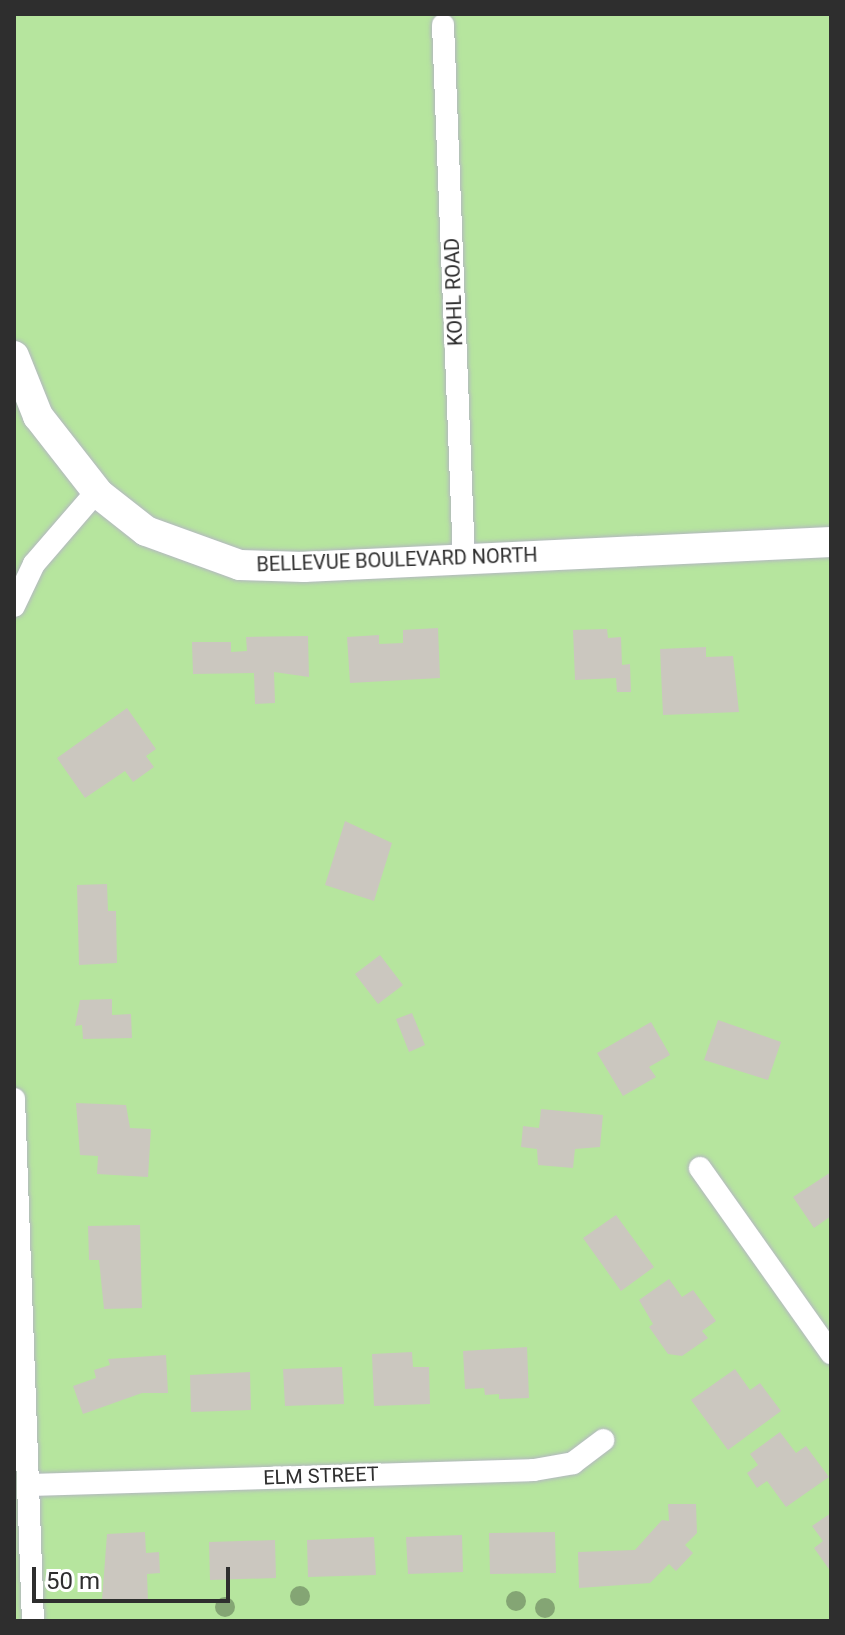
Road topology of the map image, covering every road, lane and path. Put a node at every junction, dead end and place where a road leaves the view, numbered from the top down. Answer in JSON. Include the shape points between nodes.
{"nodes":[{"id":1,"x":443,"y":25,"type":"dead end"},
{"id":2,"x":14,"y":356,"type":"edge"},
{"id":3,"x":97,"y":491,"type":"junction"},
{"id":4,"x":831,"y":542,"type":"edge"},
{"id":5,"x":464,"y":560,"type":"junction"},
{"id":6,"x":18,"y":584,"type":"edge"},
{"id":7,"x":14,"y":606,"type":"edge"},
{"id":8,"x":14,"y":1099,"type":"edge"},
{"id":9,"x":700,"y":1168,"type":"dead end"},
{"id":10,"x":19,"y":1305,"type":"edge"},
{"id":11,"x":828,"y":1341,"type":"edge"},
{"id":12,"x":603,"y":1440,"type":"dead end"},
{"id":13,"x":30,"y":1485,"type":"junction"},
{"id":14,"x":27,"y":1617,"type":"edge"}],
"edges":[{"from":1,"to":5,"type":"street","name":"KOHL ROAD"},
{"from":2,"to":3,"type":"main road","name":"BELLEVUE BOULEVARD NORTH","via":[[38,416]]},
{"from":3,"to":5,"type":"main road","name":"BELLEVUE BOULEVARD NORTH","via":[[146,531],[240,565]]},
{"from":3,"to":6,"type":"street"},
{"from":4,"to":5,"type":"main road","name":"BELLEVUE BOULEVARD NORTH"},
{"from":6,"to":7,"type":"street"},
{"from":8,"to":10,"type":"street"},
{"from":9,"to":11,"type":"street"},
{"from":10,"to":13,"type":"street"},
{"from":12,"to":13,"type":"street","name":"ELM STREET","via":[[573,1463],[534,1470]]},
{"from":13,"to":14,"type":"street"}]}
